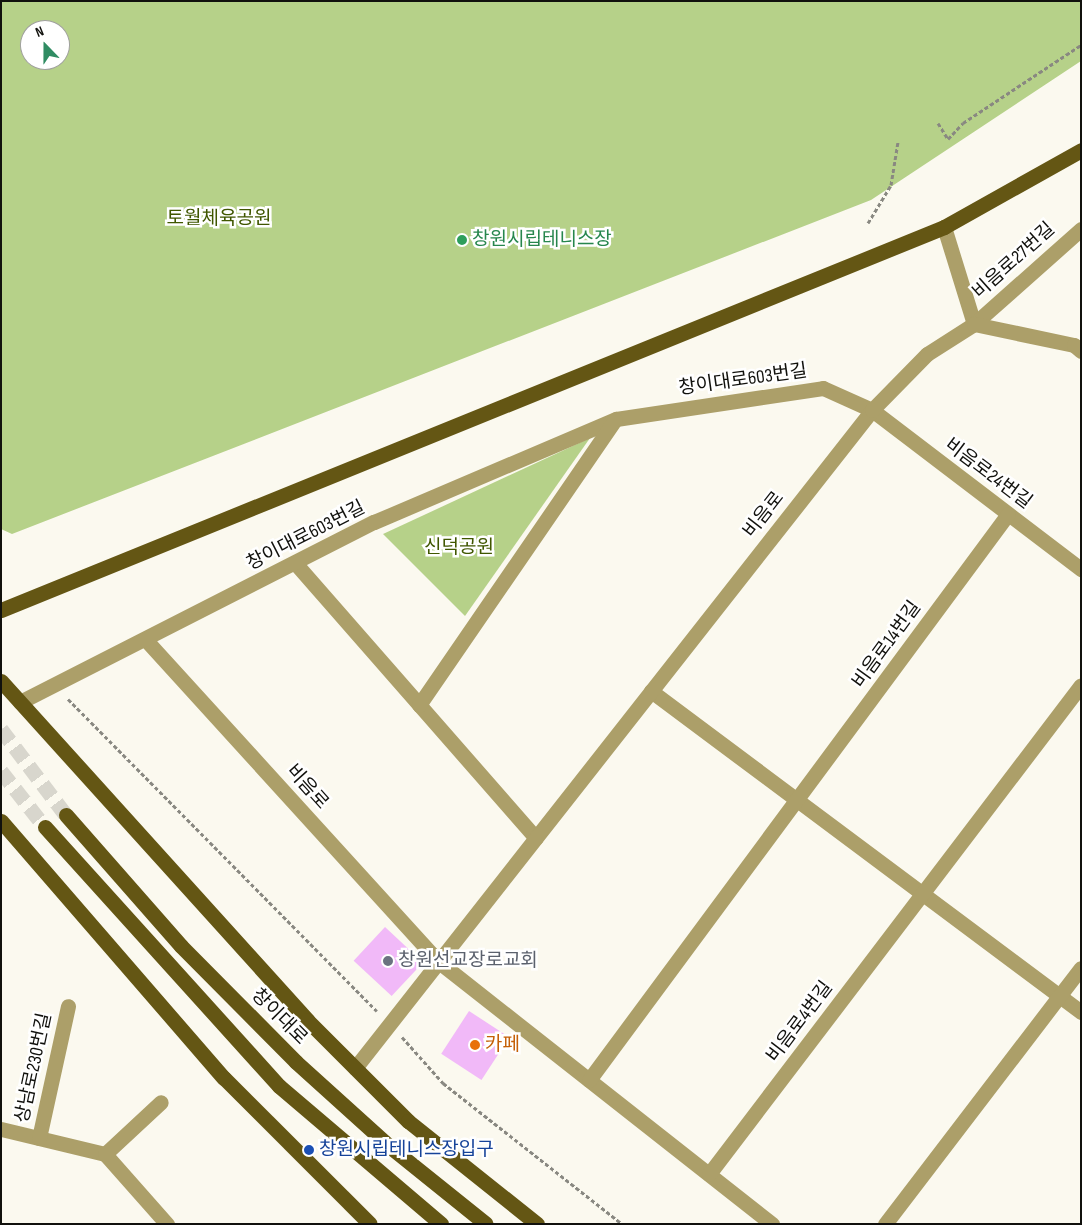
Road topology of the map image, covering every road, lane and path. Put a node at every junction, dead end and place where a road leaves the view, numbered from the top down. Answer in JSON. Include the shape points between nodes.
{"nodes":[{"id":1,"x":1081,"y":45,"type":"edge"},
{"id":2,"x":938,"y":123,"type":"dead end"},
{"id":3,"x":898,"y":142,"type":"dead end"},
{"id":4,"x":1081,"y":150,"type":"edge"},
{"id":5,"x":868,"y":224,"type":"dead end"},
{"id":6,"x":944,"y":227,"type":"junction"},
{"id":7,"x":1081,"y":229,"type":"edge"},
{"id":8,"x":974,"y":324,"type":"junction"},
{"id":9,"x":1081,"y":351,"type":"edge"},
{"id":10,"x":872,"y":410,"type":"junction"},
{"id":11,"x":616,"y":419,"type":"junction"},
{"id":12,"x":1008,"y":514,"type":"junction"},
{"id":13,"x":296,"y":564,"type":"junction"},
{"id":14,"x":1081,"y":569,"type":"edge"},
{"id":15,"x":1,"y":610,"type":"edge"},
{"id":16,"x":145,"y":639,"type":"junction"},
{"id":17,"x":1,"y":681,"type":"edge"},
{"id":18,"x":1081,"y":685,"type":"edge"},
{"id":19,"x":52,"y":686,"type":"junction"},
{"id":20,"x":651,"y":691,"type":"junction"},
{"id":21,"x":20,"y":702,"type":"junction"},
{"id":22,"x":419,"y":705,"type":"junction"},
{"id":23,"x":798,"y":800,"type":"junction"},
{"id":24,"x":66,"y":815,"type":"tunnel mouth"},
{"id":25,"x":1,"y":821,"type":"edge"},
{"id":26,"x":45,"y":828,"type":"tunnel mouth"},
{"id":27,"x":536,"y":838,"type":"junction"},
{"id":28,"x":923,"y":893,"type":"junction"},
{"id":29,"x":439,"y":962,"type":"junction"},
{"id":30,"x":1081,"y":968,"type":"edge"},
{"id":31,"x":1059,"y":996,"type":"junction"},
{"id":32,"x":68,"y":1006,"type":"dead end"},
{"id":33,"x":1081,"y":1012,"type":"edge"},
{"id":34,"x":390,"y":1024,"type":"junction"},
{"id":35,"x":355,"y":1068,"type":"junction"},
{"id":36,"x":590,"y":1080,"type":"junction"},
{"id":37,"x":161,"y":1102,"type":"dead end"},
{"id":38,"x":1,"y":1130,"type":"edge"},
{"id":39,"x":39,"y":1138,"type":"junction"},
{"id":40,"x":105,"y":1154,"type":"junction"},
{"id":41,"x":709,"y":1174,"type":"junction"},
{"id":42,"x":167,"y":1224,"type":"edge"},
{"id":43,"x":370,"y":1224,"type":"edge"},
{"id":44,"x":441,"y":1224,"type":"edge"},
{"id":45,"x":486,"y":1224,"type":"edge"},
{"id":46,"x":538,"y":1224,"type":"edge"},
{"id":47,"x":622,"y":1224,"type":"edge"},
{"id":48,"x":772,"y":1224,"type":"edge"},
{"id":49,"x":885,"y":1224,"type":"edge"}],
"edges":[{"from":1,"to":2,"type":"path","via":[[963,123],[948,139]]},
{"from":3,"to":5,"type":"path","via":[[891,185]]},
{"from":4,"to":6,"type":"main road"},
{"from":6,"to":8,"type":"street"},
{"from":6,"to":15,"type":"main road"},
{"from":7,"to":8,"type":"street","name":"비음로27번길"},
{"from":8,"to":9,"type":"street"},
{"from":8,"to":10,"type":"street","name":"비음로","via":[[928,354]]},
{"from":10,"to":11,"type":"street","name":"창이대로603번길","via":[[823,388]]},
{"from":10,"to":12,"type":"street","name":"비음로24번길"},
{"from":10,"to":20,"type":"street","name":"비음로"},
{"from":11,"to":13,"type":"street","name":"창이대로603번길","via":[[374,522]]},
{"from":11,"to":22,"type":"street"},
{"from":12,"to":14,"type":"street","name":"비음로24번길"},
{"from":12,"to":23,"type":"street","name":"비음로14번길"},
{"from":13,"to":16,"type":"street","name":"창이대로603번길"},
{"from":13,"to":22,"type":"street"},
{"from":16,"to":19,"type":"street","name":"창이대로603번길"},
{"from":16,"to":29,"type":"street","name":"비음로"},
{"from":17,"to":21,"type":"main road"},
{"from":18,"to":28,"type":"street"},
{"from":19,"to":21,"type":"street","name":"창이대로603번길"},
{"from":19,"to":34,"type":"path","via":[[84,712]]},
{"from":20,"to":23,"type":"street"},
{"from":20,"to":27,"type":"street","name":"비음로"},
{"from":21,"to":35,"type":"main road"},
{"from":22,"to":27,"type":"street"},
{"from":23,"to":28,"type":"street"},
{"from":23,"to":36,"type":"street"},
{"from":24,"to":45,"type":"main road","name":"창이대로","via":[[181,946],[296,1062]]},
{"from":25,"to":43,"type":"main road","via":[[224,1078]]},
{"from":26,"to":44,"type":"main road","via":[[279,1086]]},
{"from":27,"to":29,"type":"street","name":"비음로"},
{"from":28,"to":31,"type":"street"},
{"from":28,"to":41,"type":"street","name":"비음로4번길"},
{"from":29,"to":34,"type":"street","name":"비음로"},
{"from":29,"to":36,"type":"street"},
{"from":30,"to":31,"type":"street"},
{"from":31,"to":33,"type":"street"},
{"from":31,"to":49,"type":"street"},
{"from":32,"to":39,"type":"street","name":"상남로230번길"},
{"from":34,"to":35,"type":"street","name":"비음로"},
{"from":34,"to":47,"type":"path","via":[[443,1083]]},
{"from":35,"to":46,"type":"main road","via":[[408,1121]]},
{"from":36,"to":41,"type":"street"},
{"from":37,"to":40,"type":"street"},
{"from":38,"to":39,"type":"street","name":"상남로230번길"},
{"from":39,"to":40,"type":"street","name":"상남로230번길"},
{"from":40,"to":42,"type":"street"},
{"from":41,"to":48,"type":"street"}]}
